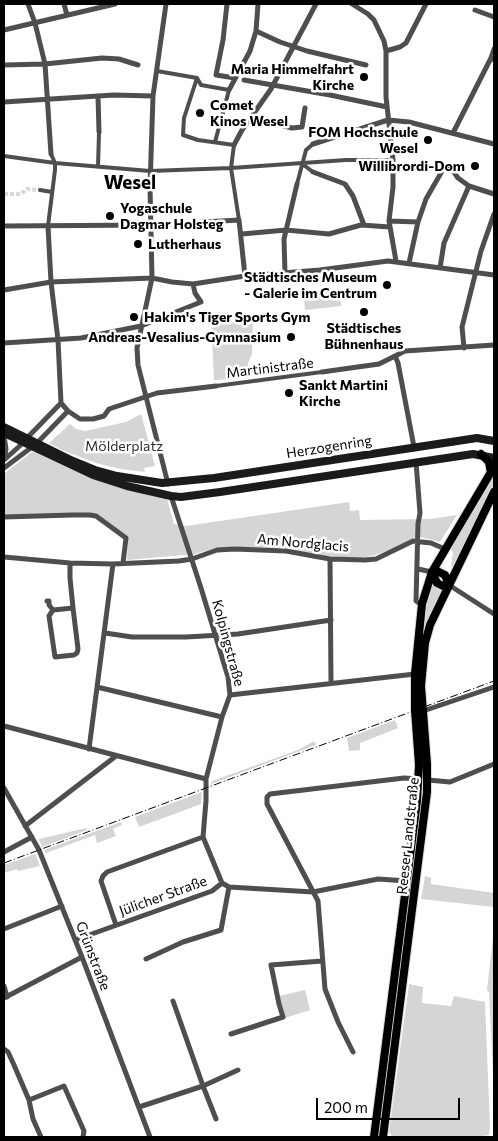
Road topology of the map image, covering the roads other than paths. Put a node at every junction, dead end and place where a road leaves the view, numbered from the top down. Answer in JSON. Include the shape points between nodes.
{"nodes":[{"id":1,"x":28,"y":4,"type":"edge"},
{"id":2,"x":64,"y":4,"type":"edge"},
{"id":3,"x":115,"y":4,"type":"edge"},
{"id":4,"x":166,"y":4,"type":"edge"},
{"id":5,"x":227,"y":4,"type":"edge"},
{"id":6,"x":258,"y":4,"type":"edge"},
{"id":7,"x":316,"y":4,"type":"edge"},
{"id":8,"x":352,"y":4,"type":"edge"},
{"id":9,"x":426,"y":4,"type":"edge"},
{"id":10,"x":475,"y":10,"type":"dead end"},
{"id":11,"x":67,"y":15,"type":"junction"},
{"id":12,"x":494,"y":17,"type":"edge"},
{"id":13,"x":35,"y":23,"type":"junction"},
{"id":14,"x":4,"y":30,"type":"edge"},
{"id":15,"x":256,"y":31,"type":"junction"},
{"id":16,"x":293,"y":46,"type":"junction"},
{"id":17,"x":494,"y":48,"type":"edge"},
{"id":18,"x":386,"y":51,"type":"junction"},
{"id":19,"x":493,"y":59,"type":"edge"},
{"id":20,"x":44,"y":64,"type":"junction"},
{"id":21,"x":138,"y":65,"type":"dead end"},
{"id":22,"x":366,"y":65,"type":"dead end"},
{"id":23,"x":4,"y":66,"type":"edge"},
{"id":24,"x":157,"y":71,"type":"junction"},
{"id":25,"x":197,"y":78,"type":"junction"},
{"id":26,"x":235,"y":78,"type":"junction"},
{"id":27,"x":244,"y":80,"type":"dead end"},
{"id":28,"x":273,"y":84,"type":"junction"},
{"id":29,"x":229,"y":90,"type":"junction"},
{"id":30,"x":98,"y":96,"type":"junction"},
{"id":31,"x":153,"y":96,"type":"junction"},
{"id":32,"x":47,"y":99,"type":"junction"},
{"id":33,"x":4,"y":102,"type":"edge"},
{"id":34,"x":387,"y":107,"type":"junction"},
{"id":35,"x":305,"y":108,"type":"dead end"},
{"id":36,"x":261,"y":120,"type":"tunnel mouth"},
{"id":37,"x":388,"y":120,"type":"junction"},
{"id":38,"x":99,"y":132,"type":"joint"},
{"id":39,"x":453,"y":133,"type":"junction"},
{"id":40,"x":214,"y":142,"type":"junction"},
{"id":41,"x":313,"y":144,"type":"joint"},
{"id":42,"x":494,"y":144,"type":"edge"},
{"id":43,"x":234,"y":145,"type":"junction"},
{"id":44,"x":51,"y":154,"type":"joint"},
{"id":45,"x":4,"y":156,"type":"edge"},
{"id":46,"x":393,"y":160,"type":"junction"},
{"id":47,"x":55,"y":163,"type":"junction"},
{"id":48,"x":301,"y":163,"type":"junction"},
{"id":49,"x":98,"y":167,"type":"junction"},
{"id":50,"x":231,"y":168,"type":"junction"},
{"id":51,"x":150,"y":171,"type":"junction"},
{"id":52,"x":313,"y":172,"type":"joint"},
{"id":53,"x":297,"y":184,"type":"joint"},
{"id":54,"x":469,"y":186,"type":"junction"},
{"id":55,"x":40,"y":190,"type":"tunnel mouth"},
{"id":56,"x":52,"y":192,"type":"junction"},
{"id":57,"x":494,"y":194,"type":"edge"},
{"id":58,"x":494,"y":214,"type":"edge"},
{"id":59,"x":239,"y":220,"type":"junction"},
{"id":60,"x":418,"y":222,"type":"junction"},
{"id":61,"x":390,"y":224,"type":"junction"},
{"id":62,"x":151,"y":225,"type":"junction"},
{"id":63,"x":364,"y":225,"type":"junction"},
{"id":64,"x":4,"y":226,"type":"edge"},
{"id":65,"x":48,"y":226,"type":"junction"},
{"id":66,"x":286,"y":230,"type":"junction"},
{"id":67,"x":242,"y":234,"type":"junction"},
{"id":68,"x":396,"y":262,"type":"junction"},
{"id":69,"x":409,"y":263,"type":"junction"},
{"id":70,"x":440,"y":268,"type":"junction"},
{"id":71,"x":476,"y":272,"type":"junction"},
{"id":72,"x":285,"y":273,"type":"junction"},
{"id":73,"x":494,"y":275,"type":"edge"},
{"id":74,"x":245,"y":276,"type":"junction"},
{"id":75,"x":152,"y":278,"type":"junction"},
{"id":76,"x":51,"y":282,"type":"junction"},
{"id":77,"x":193,"y":284,"type":"junction"},
{"id":78,"x":4,"y":290,"type":"edge"},
{"id":79,"x":140,"y":326,"type":"junction"},
{"id":80,"x":58,"y":340,"type":"junction"},
{"id":81,"x":4,"y":343,"type":"edge"},
{"id":82,"x":494,"y":345,"type":"edge"},
{"id":83,"x":464,"y":348,"type":"junction"},
{"id":84,"x":394,"y":356,"type":"junction"},
{"id":85,"x":322,"y":372,"type":"joint"},
{"id":86,"x":216,"y":386,"type":"joint"},
{"id":87,"x":146,"y":397,"type":"junction"},
{"id":88,"x":61,"y":403,"type":"junction"},
{"id":89,"x":68,"y":411,"type":"junction"},
{"id":90,"x":4,"y":426,"type":"edge"},
{"id":91,"x":4,"y":434,"type":"edge"},
{"id":92,"x":25,"y":441,"type":"junction"},
{"id":93,"x":494,"y":441,"type":"edge"},
{"id":94,"x":35,"y":445,"type":"junction"},
{"id":95,"x":414,"y":447,"type":"junction"},
{"id":96,"x":481,"y":454,"type":"junction"},
{"id":97,"x":494,"y":458,"type":"edge"},
{"id":98,"x":4,"y":460,"type":"edge"},
{"id":99,"x":416,"y":462,"type":"junction"},
{"id":100,"x":4,"y":468,"type":"edge"},
{"id":101,"x":493,"y":470,"type":"edge"},
{"id":102,"x":168,"y":484,"type":"junction"},
{"id":103,"x":494,"y":492,"type":"edge"},
{"id":104,"x":171,"y":496,"type":"junction"},
{"id":105,"x":4,"y":517,"type":"edge"},
{"id":106,"x":418,"y":541,"type":"junction"},
{"id":107,"x":445,"y":549,"type":"junction"},
{"id":108,"x":4,"y":557,"type":"edge"},
{"id":109,"x":192,"y":559,"type":"junction"},
{"id":110,"x":330,"y":559,"type":"junction"},
{"id":111,"x":70,"y":563,"type":"junction"},
{"id":112,"x":123,"y":563,"type":"junction"},
{"id":113,"x":113,"y":564,"type":"junction"},
{"id":114,"x":418,"y":569,"type":"junction"},
{"id":115,"x":432,"y":572,"type":"junction"},
{"id":116,"x":449,"y":585,"type":"junction"},
{"id":117,"x":47,"y":601,"type":"dead end"},
{"id":118,"x":418,"y":603,"type":"dead end"},
{"id":119,"x":72,"y":608,"type":"junction"},
{"id":120,"x":53,"y":610,"type":"junction"},
{"id":121,"x":494,"y":614,"type":"edge"},
{"id":122,"x":331,"y":620,"type":"junction"},
{"id":123,"x":105,"y":633,"type":"junction"},
{"id":124,"x":215,"y":636,"type":"junction"},
{"id":125,"x":415,"y":674,"type":"junction"},
{"id":126,"x":330,"y":682,"type":"junction"},
{"id":127,"x":98,"y":687,"type":"junction"},
{"id":128,"x":494,"y":687,"type":"edge"},
{"id":129,"x":230,"y":695,"type":"junction"},
{"id":130,"x":419,"y":712,"type":"junction"},
{"id":131,"x":222,"y":717,"type":"junction"},
{"id":132,"x":4,"y":726,"type":"edge"},
{"id":133,"x":89,"y":748,"type":"junction"},
{"id":134,"x":116,"y":756,"type":"junction"},
{"id":135,"x":494,"y":764,"type":"edge"},
{"id":136,"x":206,"y":779,"type":"junction"},
{"id":137,"x":419,"y":779,"type":"junction"},
{"id":138,"x":428,"y":780,"type":"junction"},
{"id":139,"x":4,"y":788,"type":"edge"},
{"id":140,"x":26,"y":826,"type":"junction"},
{"id":141,"x":32,"y":837,"type":"junction"},
{"id":142,"x":202,"y":837,"type":"junction"},
{"id":143,"x":4,"y":852,"type":"edge"},
{"id":144,"x":407,"y":881,"type":"junction"},
{"id":145,"x":222,"y":883,"type":"junction"},
{"id":146,"x":229,"y":887,"type":"junction"},
{"id":147,"x":313,"y":892,"type":"junction"},
{"id":148,"x":62,"y":906,"type":"junction"},
{"id":149,"x":116,"y":925,"type":"junction"},
{"id":150,"x":4,"y":929,"type":"edge"},
{"id":151,"x":75,"y":940,"type":"junction"},
{"id":152,"x":82,"y":957,"type":"junction"},
{"id":153,"x":146,"y":959,"type":"dead end"},
{"id":154,"x":322,"y":961,"type":"junction"},
{"id":155,"x":4,"y":986,"type":"edge"},
{"id":156,"x":6,"y":998,"type":"edge"},
{"id":157,"x":173,"y":1002,"type":"dead end"},
{"id":158,"x":231,"y":1034,"type":"dead end"},
{"id":159,"x":4,"y":1049,"type":"edge"},
{"id":160,"x":353,"y":1052,"type":"dead end"},
{"id":161,"x":238,"y":1070,"type":"dead end"},
{"id":162,"x":203,"y":1086,"type":"junction"},
{"id":163,"x":29,"y":1100,"type":"junction"},
{"id":164,"x":139,"y":1107,"type":"junction"},
{"id":165,"x":216,"y":1119,"type":"dead end"},
{"id":166,"x":41,"y":1137,"type":"edge"},
{"id":167,"x":83,"y":1137,"type":"edge"},
{"id":168,"x":150,"y":1137,"type":"edge"},
{"id":169,"x":374,"y":1137,"type":"edge"},
{"id":170,"x":383,"y":1137,"type":"edge"}],
"edges":[{"from":1,"to":13,"type":"street"},
{"from":2,"to":11,"type":"street"},
{"from":3,"to":11,"type":"street"},
{"from":4,"to":24,"type":"street"},
{"from":5,"to":26,"type":"street","via":[[216,75]]},
{"from":6,"to":15,"type":"street"},
{"from":7,"to":16,"type":"street"},
{"from":8,"to":18,"type":"street","via":[[374,20]]},
{"from":9,"to":18,"type":"street","via":[[406,43]]},
{"from":10,"to":12,"type":"street"},
{"from":11,"to":13,"type":"street"},
{"from":13,"to":14,"type":"street"},
{"from":13,"to":20,"type":"street"},
{"from":15,"to":16,"type":"street"},
{"from":15,"to":26,"type":"street","via":[[250,51]]},
{"from":16,"to":22,"type":"street"},
{"from":16,"to":28,"type":"street"},
{"from":17,"to":19,"type":"street"},
{"from":18,"to":34,"type":"street"},
{"from":19,"to":39,"type":"street"},
{"from":20,"to":21,"type":"street","via":[[102,58]]},
{"from":20,"to":23,"type":"street"},
{"from":20,"to":32,"type":"street"},
{"from":24,"to":25,"type":"street"},
{"from":24,"to":31,"type":"street"},
{"from":25,"to":29,"type":"street","via":[[201,85]]},
{"from":25,"to":40,"type":"street","via":[[184,118],[183,135]]},
{"from":26,"to":29,"type":"street"},
{"from":27,"to":28,"type":"street"},
{"from":28,"to":34,"type":"street"},
{"from":28,"to":43,"type":"street"},
{"from":29,"to":40,"type":"street"},
{"from":30,"to":31,"type":"street"},
{"from":30,"to":32,"type":"street"},
{"from":30,"to":38,"type":"street"},
{"from":31,"to":51,"type":"street"},
{"from":32,"to":33,"type":"street"},
{"from":32,"to":44,"type":"street"},
{"from":34,"to":37,"type":"street"},
{"from":35,"to":36,"type":"street","via":[[302,127],[292,128]]},
{"from":37,"to":39,"type":"street"},
{"from":37,"to":41,"type":"street"},
{"from":37,"to":46,"type":"street"},
{"from":38,"to":49,"type":"street"},
{"from":39,"to":42,"type":"street"},
{"from":40,"to":43,"type":"street"},
{"from":41,"to":48,"type":"street","via":[[306,150]]},
{"from":43,"to":50,"type":"street"},
{"from":44,"to":47,"type":"street"},
{"from":45,"to":47,"type":"street"},
{"from":46,"to":48,"type":"street"},
{"from":46,"to":61,"type":"street"},
{"from":47,"to":49,"type":"street"},
{"from":47,"to":56,"type":"street"},
{"from":48,"to":50,"type":"street"},
{"from":48,"to":52,"type":"street"},
{"from":48,"to":53,"type":"street"},
{"from":49,"to":51,"type":"street"},
{"from":50,"to":51,"type":"street"},
{"from":50,"to":59,"type":"street"},
{"from":51,"to":62,"type":"street"},
{"from":52,"to":63,"type":"street","via":[[345,184]]},
{"from":53,"to":66,"type":"street"},
{"from":54,"to":57,"type":"street"},
{"from":54,"to":60,"type":"street","via":[[446,166],[426,199]]},
{"from":54,"to":70,"type":"street","via":[[444,243]]},
{"from":55,"to":56,"type":"street"},
{"from":56,"to":65,"type":"street"},
{"from":58,"to":71,"type":"street"},
{"from":59,"to":62,"type":"street"},
{"from":59,"to":67,"type":"street"},
{"from":60,"to":61,"type":"street"},
{"from":60,"to":69,"type":"street"},
{"from":61,"to":63,"type":"street"},
{"from":61,"to":68,"type":"street"},
{"from":62,"to":65,"type":"street"},
{"from":62,"to":75,"type":"street"},
{"from":63,"to":66,"type":"street","via":[[329,234]]},
{"from":64,"to":65,"type":"street"},
{"from":65,"to":76,"type":"street"},
{"from":66,"to":67,"type":"street"},
{"from":66,"to":72,"type":"street"},
{"from":67,"to":74,"type":"street"},
{"from":68,"to":69,"type":"street"},
{"from":68,"to":72,"type":"street"},
{"from":69,"to":70,"type":"street"},
{"from":70,"to":71,"type":"street"},
{"from":71,"to":73,"type":"street"},
{"from":71,"to":83,"type":"street","via":[[462,327]]},
{"from":72,"to":74,"type":"street"},
{"from":74,"to":77,"type":"street"},
{"from":75,"to":76,"type":"street"},
{"from":75,"to":77,"type":"street"},
{"from":75,"to":79,"type":"street"},
{"from":76,"to":78,"type":"street"},
{"from":76,"to":80,"type":"street"},
{"from":77,"to":79,"type":"street","via":[[194,293],[201,302]]},
{"from":79,"to":80,"type":"street"},
{"from":79,"to":87,"type":"street","via":[[137,348]]},
{"from":80,"to":81,"type":"street"},
{"from":80,"to":88,"type":"street"},
{"from":82,"to":83,"type":"street","name":"Martinistraße"},
{"from":83,"to":84,"type":"street","name":"Martinistraße","via":[[405,351]]},
{"from":84,"to":85,"type":"street","name":"Martinistraße","via":[[379,364]]},
{"from":84,"to":95,"type":"street"},
{"from":85,"to":86,"type":"street","name":"Martinistraße"},
{"from":86,"to":87,"type":"street","name":"Martinistraße"},
{"from":87,"to":89,"type":"street","via":[[109,409],[104,416],[92,419],[80,419]]},
{"from":87,"to":102,"type":"street"},
{"from":88,"to":89,"type":"street"},
{"from":88,"to":92,"type":"street"},
{"from":89,"to":94,"type":"street"},
{"from":90,"to":92,"type":"main road"},
{"from":91,"to":92,"type":"main road"},
{"from":91,"to":98,"type":"street"},
{"from":92,"to":94,"type":"main road"},
{"from":92,"to":98,"type":"street"},
{"from":93,"to":95,"type":"main road","name":"Herzogenring","via":[[477,438]]},
{"from":94,"to":100,"type":"street"},
{"from":94,"to":102,"type":"main road","name":"Herzogenring","via":[[95,470],[139,481]]},
{"from":94,"to":104,"type":"main road","name":"Herzogenring","via":[[93,476]]},
{"from":95,"to":99,"type":"main road"},
{"from":95,"to":102,"type":"main road","name":"Herzogenring"},
{"from":96,"to":97,"type":"main road","name":"Herzogenring"},
{"from":96,"to":99,"type":"main road","name":"Herzogenring"},
{"from":96,"to":101,"type":"main road"},
{"from":99,"to":104,"type":"main road","name":"Herzogenring"},
{"from":99,"to":106,"type":"street","via":[[420,514]]},
{"from":101,"to":107,"type":"main road","name":"Reeser Landstraße"},
{"from":102,"to":104,"type":"main road"},
{"from":103,"to":116,"type":"main road","name":"Reeser Landstraße"},
{"from":104,"to":109,"type":"street","name":"Kolpingstraße"},
{"from":105,"to":112,"type":"street","via":[[96,516],[126,538]]},
{"from":106,"to":107,"type":"street"},
{"from":106,"to":110,"type":"street","name":"Am Nordglacis","via":[[376,559]]},
{"from":106,"to":114,"type":"street"},
{"from":107,"to":115,"type":"main road","name":"Reeser Landstraße"},
{"from":108,"to":111,"type":"street","name":"Am Nordglacis"},
{"from":109,"to":110,"type":"street","name":"Am Nordglacis","via":[[217,550],[235,549],[286,551]]},
{"from":109,"to":112,"type":"street","name":"Am Nordglacis"},
{"from":109,"to":124,"type":"street","name":"Kolpingstraße"},
{"from":110,"to":122,"type":"street"},
{"from":111,"to":113,"type":"street","name":"Am Nordglacis"},
{"from":111,"to":119,"type":"street"},
{"from":112,"to":113,"type":"street","name":"Am Nordglacis"},
{"from":113,"to":123,"type":"street"},
{"from":114,"to":115,"type":"street"},
{"from":114,"to":118,"type":"street"},
{"from":115,"to":116,"type":"main road","via":[[437,583]]},
{"from":115,"to":125,"type":"main road","name":"Reeser Landstraße","via":[[422,604]]},
{"from":116,"to":121,"type":"street"},
{"from":116,"to":130,"type":"main road","name":"Reeser Landstraße","via":[[425,643]]},
{"from":117,"to":120,"type":"street"},
{"from":119,"to":120,"type":"street"},
{"from":119,"to":120,"type":"street","via":[[77,653],[55,657],[49,616]]},
{"from":122,"to":124,"type":"street"},
{"from":122,"to":126,"type":"street"},
{"from":123,"to":124,"type":"street","via":[[132,637]]},
{"from":123,"to":127,"type":"street"},
{"from":124,"to":129,"type":"street","name":"Kolpingstraße"},
{"from":125,"to":126,"type":"street"},
{"from":125,"to":130,"type":"main road","name":"Reeser Landstraße"},
{"from":126,"to":129,"type":"street"},
{"from":127,"to":131,"type":"street"},
{"from":127,"to":133,"type":"street"},
{"from":128,"to":130,"type":"street"},
{"from":129,"to":131,"type":"street","name":"Kolpingstraße"},
{"from":130,"to":137,"type":"main road","name":"Reeser Landstraße"},
{"from":130,"to":138,"type":"main road","name":"Reeser Landstraße"},
{"from":131,"to":136,"type":"street","name":"Kolpingstraße"},
{"from":132,"to":133,"type":"street"},
{"from":133,"to":134,"type":"street"},
{"from":134,"to":136,"type":"street"},
{"from":134,"to":140,"type":"street"},
{"from":135,"to":138,"type":"street","via":[[450,782]]},
{"from":136,"to":142,"type":"street","name":"Kolpingstraße"},
{"from":137,"to":138,"type":"main road"},
{"from":137,"to":144,"type":"main road","name":"Reeser Landstraße"},
{"from":137,"to":147,"type":"street","via":[[394,779],[270,794],[267,804]]},
{"from":138,"to":170,"type":"main road","name":"Reeser Landstraße"},
{"from":139,"to":140,"type":"street","name":"Grünstraße"},
{"from":140,"to":141,"type":"street","name":"Grünstraße"},
{"from":141,"to":143,"type":"street"},
{"from":141,"to":148,"type":"street","name":"Grünstraße"},
{"from":142,"to":145,"type":"street","name":"Kolpingstraße"},
{"from":142,"to":149,"type":"street","via":[[103,876],[101,881]]},
{"from":144,"to":147,"type":"street","name":"Jülicher Straße","via":[[378,879]]},
{"from":144,"to":169,"type":"main road","name":"Reeser Landstraße"},
{"from":145,"to":146,"type":"street","name":"Jülicher Straße"},
{"from":145,"to":149,"type":"street","name":"Jülicher Straße","via":[[212,891]]},
{"from":146,"to":147,"type":"street","name":"Jülicher Straße"},
{"from":146,"to":153,"type":"street","via":[[221,930],[183,942]]},
{"from":147,"to":154,"type":"street","via":[[318,901]]},
{"from":148,"to":150,"type":"street"},
{"from":148,"to":151,"type":"street","name":"Grünstraße"},
{"from":149,"to":151,"type":"street","name":"Jülicher Straße"},
{"from":151,"to":152,"type":"street","name":"Grünstraße"},
{"from":152,"to":156,"type":"street"},
{"from":152,"to":164,"type":"street","name":"Grünstraße"},
{"from":154,"to":158,"type":"street","via":[[271,965],[283,1017]]},
{"from":154,"to":160,"type":"street","via":[[325,989]]},
{"from":155,"to":156,"type":"street"},
{"from":157,"to":162,"type":"street"},
{"from":159,"to":163,"type":"street"},
{"from":161,"to":162,"type":"street"},
{"from":162,"to":164,"type":"street"},
{"from":162,"to":165,"type":"street"},
{"from":163,"to":166,"type":"street"},
{"from":163,"to":167,"type":"street","via":[[64,1086],[84,1131]]},
{"from":164,"to":168,"type":"street","name":"Grünstraße"}]}
